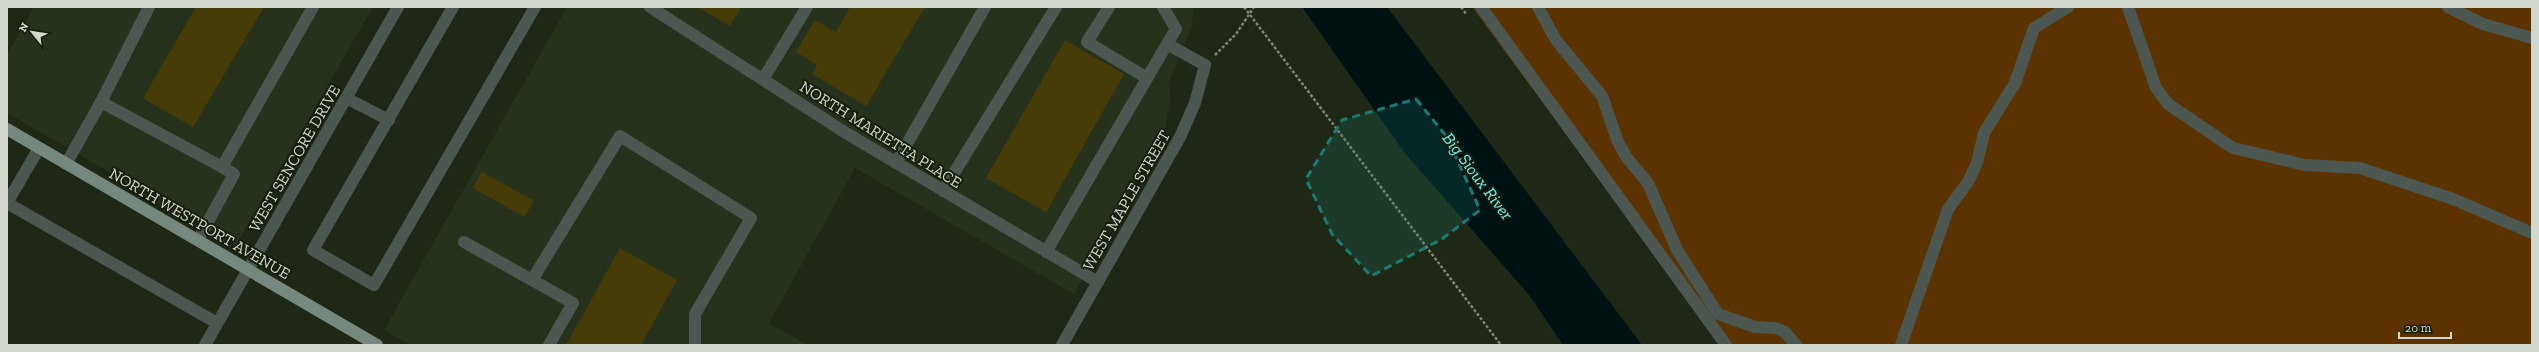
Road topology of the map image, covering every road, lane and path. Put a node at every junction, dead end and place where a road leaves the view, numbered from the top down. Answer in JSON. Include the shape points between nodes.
{"nodes":[{"id":1,"x":149,"y":7,"type":"edge"},
{"id":2,"x":313,"y":7,"type":"edge"},
{"id":3,"x":398,"y":7,"type":"edge"},
{"id":4,"x":453,"y":7,"type":"edge"},
{"id":5,"x":535,"y":7,"type":"edge"},
{"id":6,"x":650,"y":7,"type":"edge"},
{"id":7,"x":807,"y":7,"type":"edge"},
{"id":8,"x":985,"y":7,"type":"edge"},
{"id":9,"x":1056,"y":7,"type":"edge"},
{"id":10,"x":1109,"y":7,"type":"edge"},
{"id":11,"x":1163,"y":7,"type":"edge"},
{"id":12,"x":1244,"y":7,"type":"edge"},
{"id":13,"x":1254,"y":7,"type":"edge"},
{"id":14,"x":1481,"y":7,"type":"edge"},
{"id":15,"x":1538,"y":7,"type":"edge"},
{"id":16,"x":2068,"y":7,"type":"edge"},
{"id":17,"x":2128,"y":7,"type":"edge"},
{"id":18,"x":2448,"y":7,"type":"edge"},
{"id":19,"x":1249,"y":15,"type":"junction"},
{"id":20,"x":2532,"y":38,"type":"edge"},
{"id":21,"x":1168,"y":44,"type":"junction"},
{"id":22,"x":1205,"y":65,"type":"junction"},
{"id":23,"x":1148,"y":78,"type":"junction"},
{"id":24,"x":763,"y":79,"type":"junction"},
{"id":25,"x":346,"y":98,"type":"junction"},
{"id":26,"x":101,"y":102,"type":"junction"},
{"id":27,"x":389,"y":120,"type":"junction"},
{"id":28,"x":7,"y":130,"type":"edge"},
{"id":29,"x":39,"y":148,"type":"junction"},
{"id":30,"x":896,"y":163,"type":"junction"},
{"id":31,"x":66,"y":164,"type":"junction"},
{"id":32,"x":222,"y":167,"type":"junction"},
{"id":33,"x":943,"y":191,"type":"junction"},
{"id":34,"x":7,"y":203,"type":"edge"},
{"id":35,"x":2532,"y":233,"type":"edge"},
{"id":36,"x":198,"y":240,"type":"junction"},
{"id":37,"x":464,"y":242,"type":"dead end"},
{"id":38,"x":1046,"y":252,"type":"junction"},
{"id":39,"x":248,"y":269,"type":"junction"},
{"id":40,"x":532,"y":280,"type":"junction"},
{"id":41,"x":1098,"y":282,"type":"junction"},
{"id":42,"x":217,"y":323,"type":"junction"},
{"id":43,"x":205,"y":345,"type":"edge"},
{"id":44,"x":377,"y":345,"type":"edge"},
{"id":45,"x":549,"y":345,"type":"edge"},
{"id":46,"x":695,"y":345,"type":"edge"},
{"id":47,"x":1062,"y":345,"type":"edge"},
{"id":48,"x":1501,"y":345,"type":"edge"},
{"id":49,"x":1726,"y":345,"type":"edge"},
{"id":50,"x":1796,"y":345,"type":"edge"},
{"id":51,"x":1901,"y":345,"type":"edge"}],
"edges":[{"from":1,"to":26,"type":"street"},
{"from":2,"to":32,"type":"street"},
{"from":3,"to":25,"type":"street","name":"WEST SENCORE DRIVE"},
{"from":4,"to":27,"type":"street"},
{"from":5,"to":27,"type":"street","via":[[374,285],[313,250]]},
{"from":6,"to":24,"type":"street","name":"NORTH MARIETTA PLACE"},
{"from":7,"to":24,"type":"street"},
{"from":8,"to":30,"type":"street"},
{"from":9,"to":33,"type":"street"},
{"from":10,"to":23,"type":"street","via":[[1087,42]]},
{"from":11,"to":21,"type":"street","via":[[1176,29]]},
{"from":12,"to":19,"type":"path"},
{"from":13,"to":19,"type":"path"},
{"from":14,"to":49,"type":"street"},
{"from":15,"to":50,"type":"street","via":[[1556,40],[1602,96],[1618,142],[1627,158],[1648,183],[1677,250],[1718,314],[1755,327],[1780,330]]},
{"from":16,"to":51,"type":"street","via":[[2034,28],[2015,83],[1984,133],[1977,163],[1968,182],[1948,209]]},
{"from":17,"to":35,"type":"street","via":[[2156,88],[2168,104],[2233,148],[2305,165],[2360,168],[2453,199]]},
{"from":18,"to":20,"type":"street","via":[[2483,24]]},
{"from":19,"to":22,"type":"path","via":[[1223,48]]},
{"from":19,"to":48,"type":"path"},
{"from":21,"to":22,"type":"street"},
{"from":21,"to":23,"type":"street"},
{"from":22,"to":41,"type":"street","name":"WEST MAPLE STREET","via":[[1186,125]]},
{"from":23,"to":38,"type":"street"},
{"from":24,"to":30,"type":"street","name":"NORTH MARIETTA PLACE"},
{"from":25,"to":27,"type":"street"},
{"from":25,"to":39,"type":"street","name":"WEST SENCORE DRIVE"},
{"from":26,"to":31,"type":"street"},
{"from":26,"to":32,"type":"street"},
{"from":28,"to":29,"type":"main road","name":"NORTH WESTPORT AVENUE"},
{"from":29,"to":31,"type":"main road","name":"NORTH WESTPORT AVENUE"},
{"from":29,"to":34,"type":"street"},
{"from":30,"to":33,"type":"street","name":"NORTH MARIETTA PLACE"},
{"from":31,"to":36,"type":"main road","name":"NORTH WESTPORT AVENUE"},
{"from":32,"to":36,"type":"street","via":[[234,174]]},
{"from":33,"to":38,"type":"street","name":"NORTH MARIETTA PLACE"},
{"from":34,"to":42,"type":"street"},
{"from":36,"to":39,"type":"main road","name":"NORTH WESTPORT AVENUE"},
{"from":37,"to":40,"type":"street"},
{"from":38,"to":41,"type":"street","name":"NORTH MARIETTA PLACE"},
{"from":39,"to":42,"type":"street","name":"WEST SENCORE DRIVE"},
{"from":39,"to":44,"type":"main road","name":"NORTH WESTPORT AVENUE"},
{"from":40,"to":45,"type":"street","via":[[572,303]]},
{"from":40,"to":46,"type":"street","via":[[620,136],[751,218],[695,314]]},
{"from":41,"to":47,"type":"street","name":"WEST MAPLE STREET"},
{"from":42,"to":43,"type":"street","name":"WEST SENCORE DRIVE"}]}
